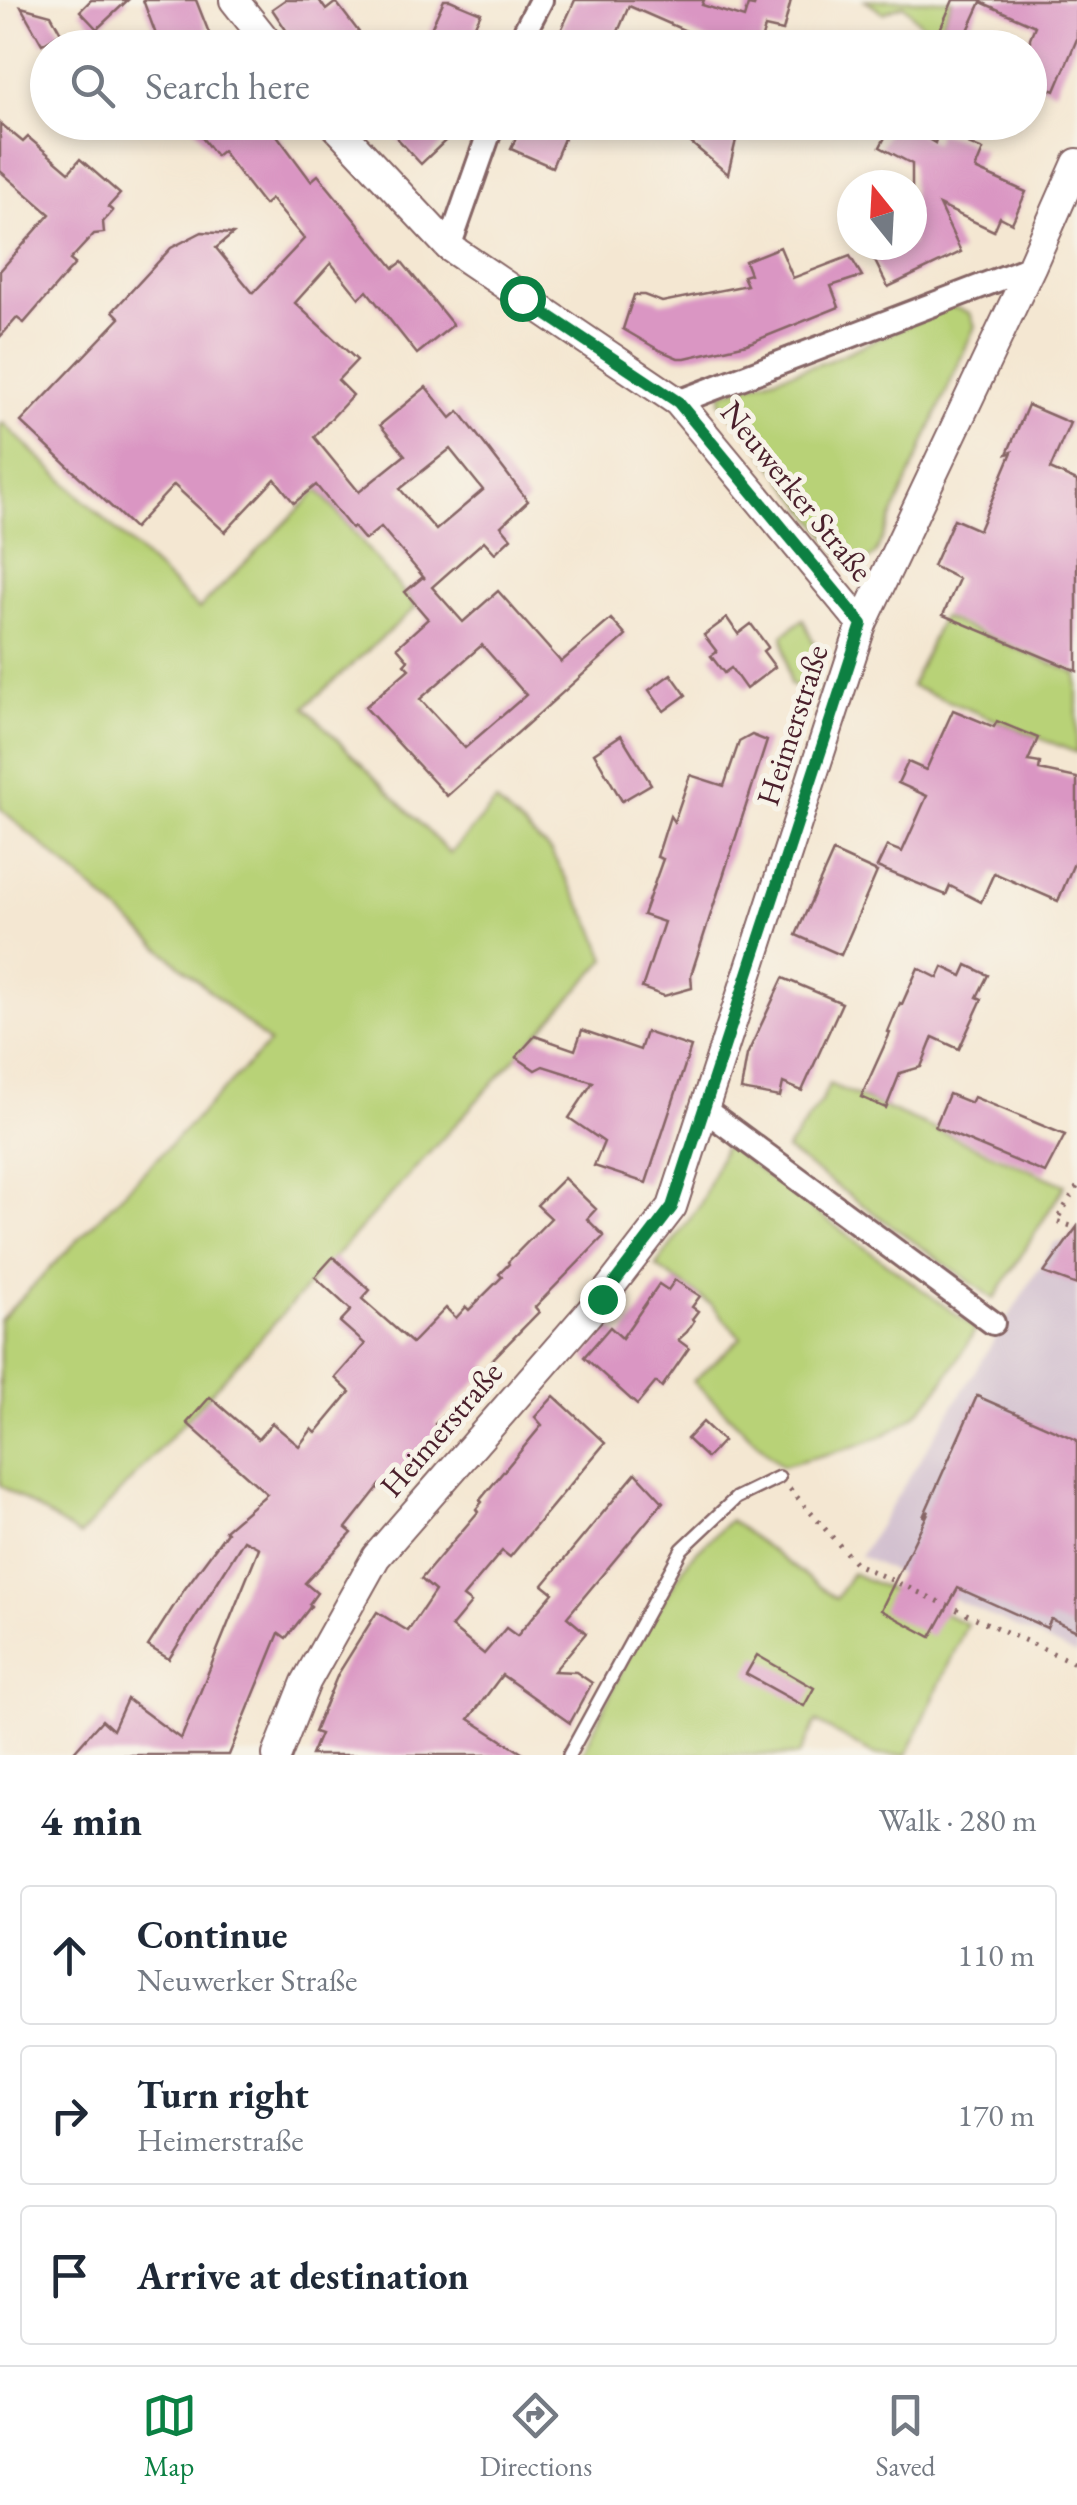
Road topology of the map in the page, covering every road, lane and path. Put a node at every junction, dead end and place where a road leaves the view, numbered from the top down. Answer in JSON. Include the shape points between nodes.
{"nodes":[{"id":1,"x":234,"y":0,"type":"edge"},
{"id":2,"x":542,"y":0,"type":"edge"},
{"id":3,"x":258,"y":30,"type":"edge"},
{"id":4,"x":526,"y":30,"type":"edge"},
{"id":5,"x":349,"y":140,"type":"edge"},
{"id":6,"x":487,"y":140,"type":"edge"},
{"id":7,"x":1077,"y":162,"type":"edge"},
{"id":8,"x":449,"y":247,"type":"junction"},
{"id":9,"x":1031,"y":267,"type":"junction"},
{"id":10,"x":678,"y":402,"type":"junction"},
{"id":11,"x":862,"y":624,"type":"junction"},
{"id":12,"x":704,"y":1110,"type":"junction"},
{"id":13,"x":1077,"y":1187,"type":"edge"},
{"id":14,"x":1077,"y":1228,"type":"edge"},
{"id":15,"x":993,"y":1323,"type":"dead end"},
{"id":16,"x":780,"y":1477,"type":"joint"},
{"id":17,"x":1077,"y":1664,"type":"edge"},
{"id":18,"x":277,"y":1755,"type":"edge"},
{"id":19,"x":569,"y":1755,"type":"edge"}],
"edges":[{"from":1,"to":3,"type":"street"},
{"from":2,"to":4,"type":"street"},
{"from":5,"to":8,"type":"street","name":"Neuwerker Straße"},
{"from":6,"to":8,"type":"street"},
{"from":7,"to":9,"type":"street"},
{"from":8,"to":10,"type":"street","name":"Neuwerker Straße"},
{"from":9,"to":10,"type":"street","name":"Neuwerker Straße"},
{"from":9,"to":11,"type":"street","name":"Heimerstraße"},
{"from":10,"to":11,"type":"street","name":"Neuwerker Straße"},
{"from":11,"to":12,"type":"street","name":"Heimerstraße"},
{"from":12,"to":15,"type":"street"},
{"from":12,"to":18,"type":"street","name":"Heimerstraße","via":[[672,1207],[602,1299],[376,1556],[306,1682]]},
{"from":13,"to":14,"type":"path","via":[[1056,1220]]},
{"from":16,"to":17,"type":"path","via":[[856,1564]]},
{"from":16,"to":19,"type":"lane","via":[[736,1498],[682,1549]]}]}
